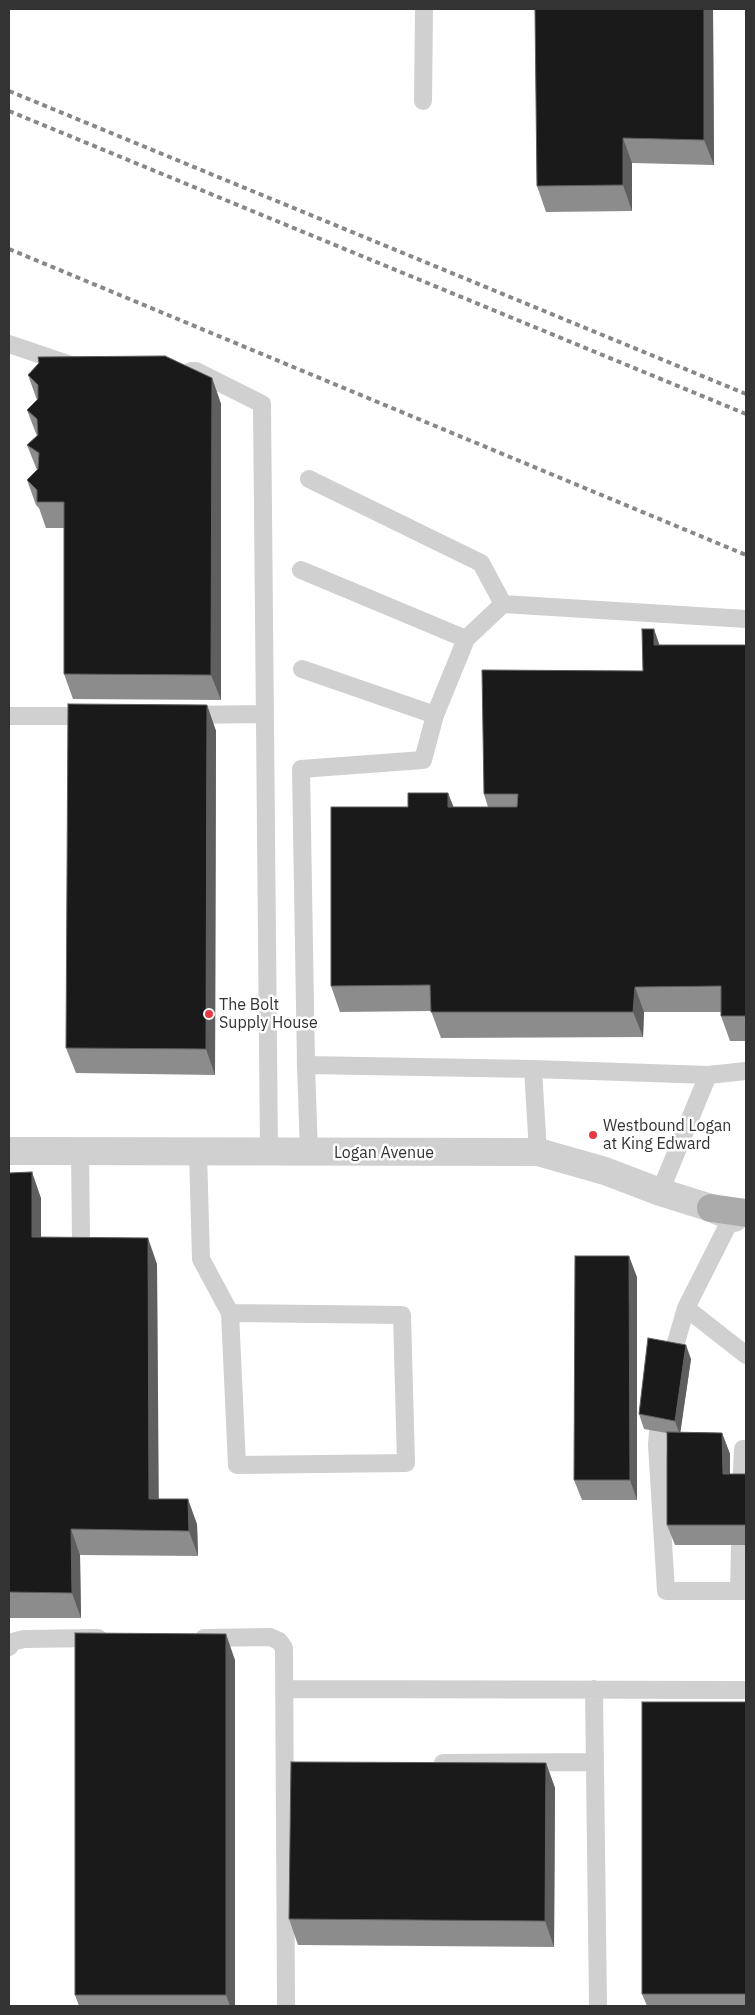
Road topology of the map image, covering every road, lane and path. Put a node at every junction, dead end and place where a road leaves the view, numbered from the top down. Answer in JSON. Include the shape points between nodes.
{"nodes":[{"id":1,"x":424,"y":9,"type":"edge"},
{"id":2,"x":423,"y":102,"type":"dead end"},
{"id":3,"x":9,"y":344,"type":"edge"},
{"id":4,"x":91,"y":371,"type":"edge"},
{"id":5,"x":177,"y":371,"type":"edge"},
{"id":6,"x":309,"y":479,"type":"dead end"},
{"id":7,"x":301,"y":570,"type":"dead end"},
{"id":8,"x":503,"y":604,"type":"junction"},
{"id":9,"x":746,"y":619,"type":"edge"},
{"id":10,"x":466,"y":639,"type":"junction"},
{"id":11,"x":302,"y":669,"type":"dead end"},
{"id":12,"x":265,"y":714,"type":"junction"},
{"id":13,"x":166,"y":715,"type":"edge"},
{"id":14,"x":435,"y":715,"type":"junction"},
{"id":15,"x":9,"y":716,"type":"edge"},
{"id":16,"x":107,"y":716,"type":"edge"},
{"id":17,"x":306,"y":1065,"type":"junction"},
{"id":18,"x":533,"y":1069,"type":"junction"},
{"id":19,"x":746,"y":1072,"type":"edge"},
{"id":20,"x":708,"y":1075,"type":"junction"},
{"id":21,"x":9,"y":1151,"type":"edge"},
{"id":22,"x":80,"y":1151,"type":"junction"},
{"id":23,"x":198,"y":1152,"type":"junction"},
{"id":24,"x":269,"y":1152,"type":"junction"},
{"id":25,"x":538,"y":1152,"type":"junction"},
{"id":26,"x":309,"y":1153,"type":"junction"},
{"id":27,"x":660,"y":1192,"type":"junction"},
{"id":28,"x":734,"y":1215,"type":"edge"},
{"id":29,"x":81,"y":1241,"type":"edge"},
{"id":30,"x":686,"y":1308,"type":"junction"},
{"id":31,"x":230,"y":1313,"type":"junction"},
{"id":32,"x":746,"y":1355,"type":"edge"},
{"id":33,"x":672,"y":1356,"type":"edge"},
{"id":34,"x":658,"y":1431,"type":"edge"},
{"id":35,"x":746,"y":1449,"type":"edge"},
{"id":36,"x":741,"y":1494,"type":"edge"},
{"id":37,"x":740,"y":1546,"type":"edge"},
{"id":38,"x":743,"y":1591,"type":"edge"},
{"id":39,"x":112,"y":1638,"type":"edge"},
{"id":40,"x":191,"y":1638,"type":"edge"},
{"id":41,"x":9,"y":1646,"type":"edge"},
{"id":42,"x":284,"y":1689,"type":"junction"},
{"id":43,"x":594,"y":1689,"type":"junction"},
{"id":44,"x":746,"y":1690,"type":"edge"},
{"id":45,"x":594,"y":1762,"type":"junction"},
{"id":46,"x":425,"y":1763,"type":"edge"},
{"id":47,"x":285,"y":1764,"type":"junction"},
{"id":48,"x":305,"y":1764,"type":"edge"},
{"id":49,"x":286,"y":2006,"type":"edge"},
{"id":50,"x":598,"y":2006,"type":"edge"}],
"edges":[{"from":1,"to":2,"type":"lane"},
{"from":3,"to":4,"type":"lane"},
{"from":5,"to":12,"type":"lane","via":[[196,371],[262,404]]},
{"from":6,"to":8,"type":"lane","via":[[481,563]]},
{"from":7,"to":10,"type":"lane"},
{"from":8,"to":9,"type":"lane"},
{"from":8,"to":10,"type":"lane"},
{"from":10,"to":14,"type":"lane"},
{"from":11,"to":14,"type":"lane"},
{"from":12,"to":13,"type":"lane"},
{"from":12,"to":24,"type":"lane"},
{"from":14,"to":17,"type":"lane","via":[[423,760],[301,769]]},
{"from":15,"to":16,"type":"lane"},
{"from":17,"to":18,"type":"lane"},
{"from":17,"to":26,"type":"lane"},
{"from":18,"to":20,"type":"lane"},
{"from":18,"to":25,"type":"lane"},
{"from":19,"to":20,"type":"lane"},
{"from":20,"to":27,"type":"lane"},
{"from":21,"to":22,"type":"street","name":"Logan Avenue"},
{"from":22,"to":23,"type":"street","name":"Logan Avenue"},
{"from":22,"to":29,"type":"lane"},
{"from":23,"to":24,"type":"street","name":"Logan Avenue"},
{"from":23,"to":31,"type":"lane","via":[[201,1258]]},
{"from":24,"to":26,"type":"street","name":"Logan Avenue"},
{"from":25,"to":26,"type":"street","name":"Logan Avenue"},
{"from":25,"to":27,"type":"street","name":"Logan Avenue"},
{"from":27,"to":28,"type":"street","name":"Logan Avenue"},
{"from":28,"to":30,"type":"lane"},
{"from":30,"to":32,"type":"lane"},
{"from":30,"to":33,"type":"lane"},
{"from":31,"to":31,"type":"lane","via":[[402,1315],[406,1463],[237,1465]]},
{"from":34,"to":38,"type":"lane","via":[[666,1591]]},
{"from":35,"to":36,"type":"lane","via":[[742,1449]]},
{"from":37,"to":38,"type":"lane"},
{"from":39,"to":41,"type":"lane","via":[[24,1639]]},
{"from":40,"to":42,"type":"lane","via":[[270,1637],[279,1641],[284,1648]]},
{"from":42,"to":43,"type":"lane"},
{"from":42,"to":47,"type":"lane"},
{"from":43,"to":44,"type":"lane"},
{"from":43,"to":45,"type":"lane"},
{"from":45,"to":46,"type":"lane"},
{"from":45,"to":50,"type":"lane"},
{"from":47,"to":48,"type":"lane"},
{"from":47,"to":49,"type":"lane"}]}
